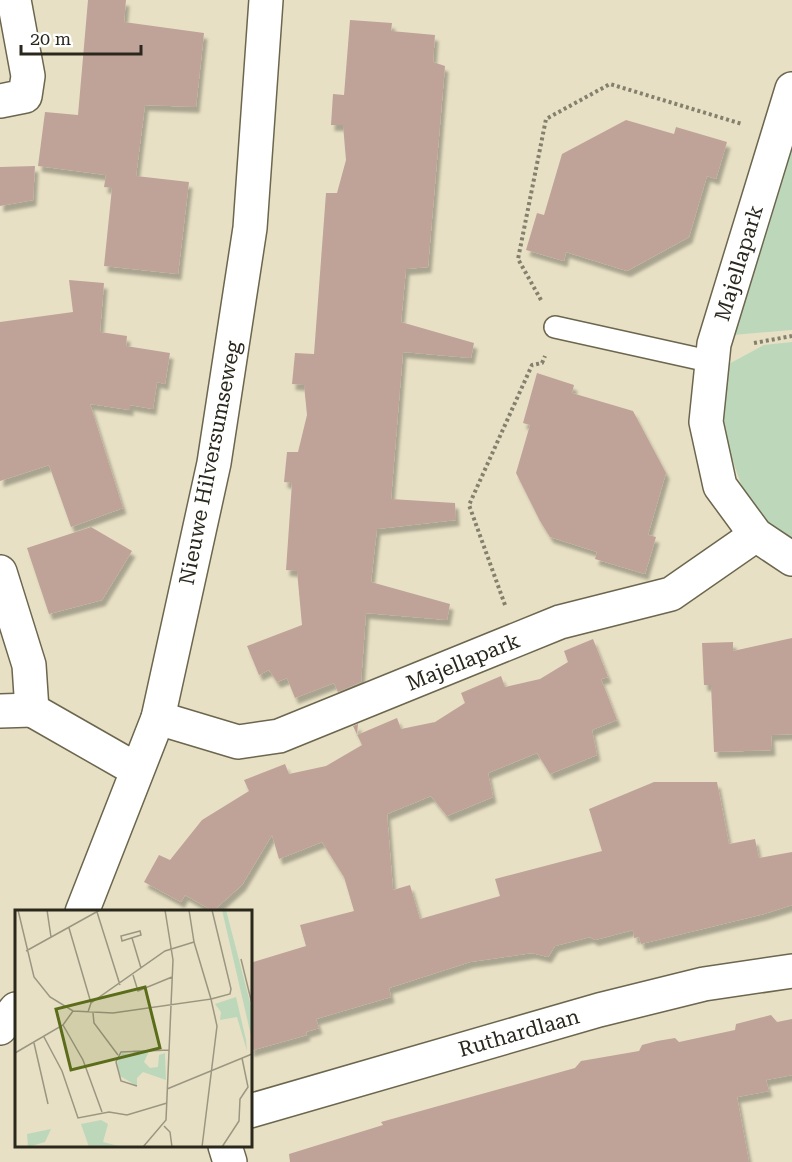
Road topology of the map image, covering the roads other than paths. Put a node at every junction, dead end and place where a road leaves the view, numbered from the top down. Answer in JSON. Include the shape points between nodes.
{"nodes":[{"id":1,"x":14,"y":0,"type":"edge"},
{"id":2,"x":266,"y":0,"type":"edge"},
{"id":3,"x":0,"y":101,"type":"edge"},
{"id":4,"x":789,"y":108,"type":"edge"},
{"id":5,"x":555,"y":327,"type":"dead end"},
{"id":6,"x":713,"y":362,"type":"junction"},
{"id":7,"x":756,"y":535,"type":"junction"},
{"id":8,"x":792,"y":559,"type":"edge"},
{"id":9,"x":0,"y":572,"type":"edge"},
{"id":10,"x":32,"y":710,"type":"junction"},
{"id":11,"x":0,"y":711,"type":"edge"},
{"id":12,"x":158,"y":718,"type":"junction"},
{"id":13,"x":137,"y":770,"type":"junction"},
{"id":14,"x":83,"y":910,"type":"edge"},
{"id":15,"x":792,"y":971,"type":"edge"},
{"id":16,"x":15,"y":1010,"type":"edge"},
{"id":17,"x":0,"y":1028,"type":"edge"},
{"id":18,"x":252,"y":1110,"type":"edge"},
{"id":19,"x":225,"y":1147,"type":"edge"},
{"id":20,"x":230,"y":1162,"type":"edge"}],
"edges":[{"from":1,"to":3,"type":"street","via":[[28,76],[26,96]]},
{"from":2,"to":12,"type":"street","name":"Nieuwe Hilversumseweg","via":[[247,252],[214,463]]},
{"from":4,"to":6,"type":"street","name":"Majellapark","via":[[714,344]]},
{"from":5,"to":6,"type":"lane"},
{"from":6,"to":7,"type":"street","name":"Majellapark","via":[[706,422],[720,486]]},
{"from":7,"to":8,"type":"street","name":"Majellapark"},
{"from":7,"to":12,"type":"street","name":"Majellapark","via":[[671,594],[560,622],[279,735],[238,742]]},
{"from":9,"to":10,"type":"street","via":[[29,665]]},
{"from":10,"to":11,"type":"street"},
{"from":10,"to":13,"type":"street"},
{"from":12,"to":13,"type":"street","name":"Nieuwe Hilversumseweg"},
{"from":13,"to":14,"type":"street","name":"Nieuwe Hilversumseweg"},
{"from":15,"to":18,"type":"street","name":"Ruthardlaan","via":[[704,984],[599,1010]]},
{"from":16,"to":17,"type":"street"},
{"from":19,"to":20,"type":"street"}]}
